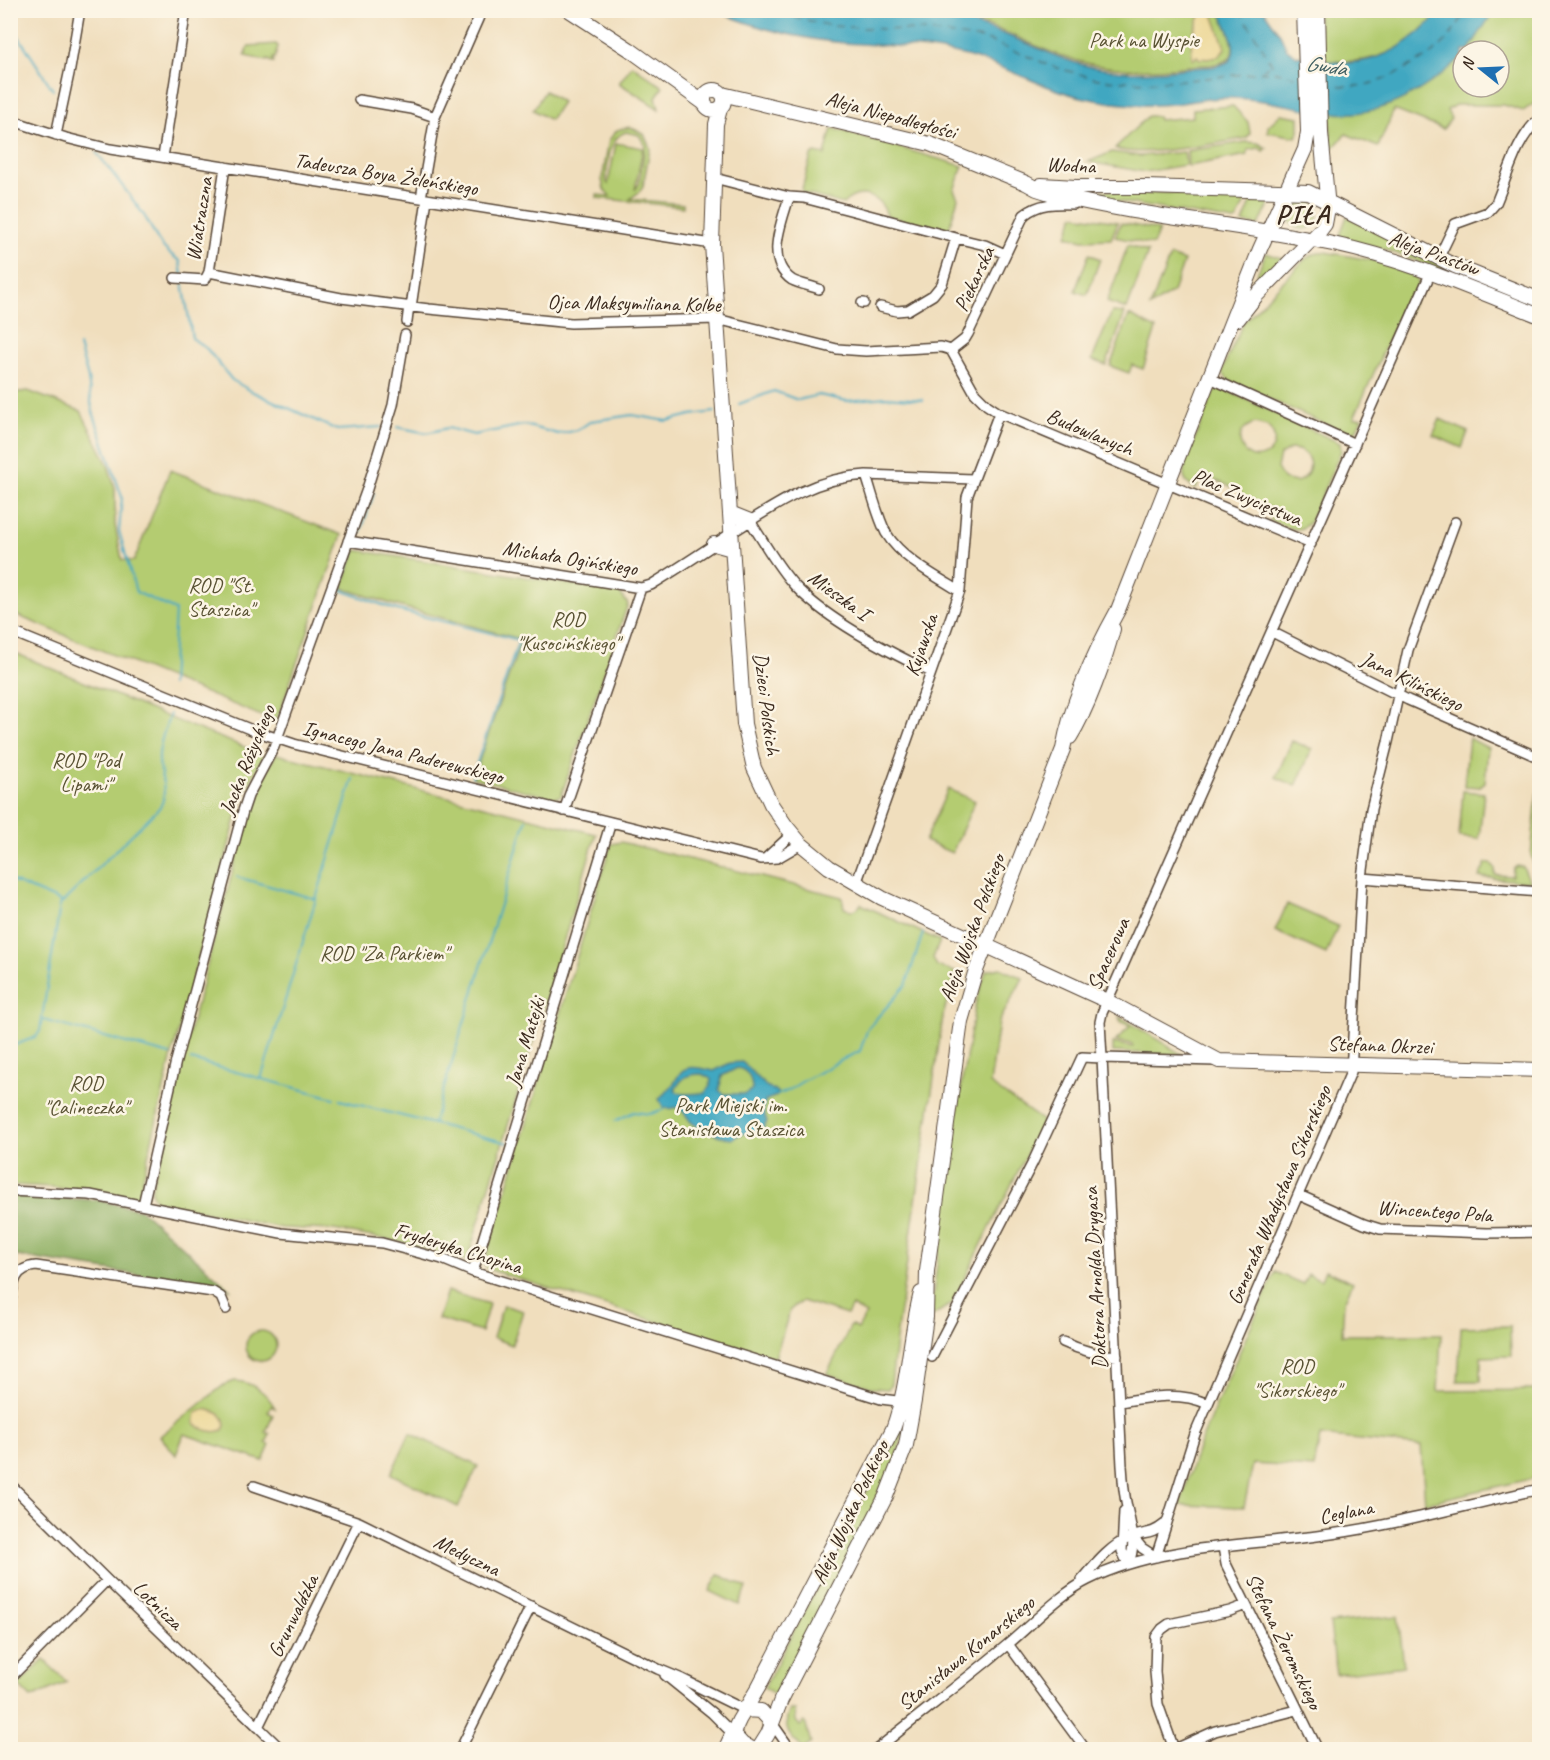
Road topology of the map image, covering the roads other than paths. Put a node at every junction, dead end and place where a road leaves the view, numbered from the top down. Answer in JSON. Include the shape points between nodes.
{"nodes":[{"id":1,"x":80,"y":10,"type":"edge"},
{"id":2,"x":186,"y":10,"type":"edge"},
{"id":3,"x":482,"y":10,"type":"edge"},
{"id":4,"x":569,"y":10,"type":"edge"},
{"id":5,"x":1304,"y":10,"type":"edge"},
{"id":6,"x":1318,"y":10,"type":"edge"},
{"id":7,"x":1312,"y":37,"type":"junction"},
{"id":8,"x":359,"y":100,"type":"dead end"},
{"id":9,"x":715,"y":102,"type":"junction"},
{"id":10,"x":435,"y":117,"type":"junction"},
{"id":11,"x":1539,"y":118,"type":"edge"},
{"id":12,"x":10,"y":120,"type":"edge"},
{"id":13,"x":1315,"y":132,"type":"junction"},
{"id":14,"x":56,"y":135,"type":"junction"},
{"id":15,"x":163,"y":157,"type":"junction"},
{"id":16,"x":1301,"y":159,"type":"junction"},
{"id":17,"x":1323,"y":160,"type":"junction"},
{"id":18,"x":225,"y":167,"type":"junction"},
{"id":19,"x":714,"y":178,"type":"junction"},
{"id":20,"x":1028,"y":183,"type":"joint"},
{"id":21,"x":1228,"y":189,"type":"junction"},
{"id":22,"x":1285,"y":190,"type":"junction"},
{"id":23,"x":1074,"y":194,"type":"junction"},
{"id":24,"x":789,"y":197,"type":"junction"},
{"id":25,"x":424,"y":198,"type":"junction"},
{"id":26,"x":1327,"y":200,"type":"junction"},
{"id":27,"x":1098,"y":204,"type":"junction"},
{"id":28,"x":1362,"y":218,"type":"junction"},
{"id":29,"x":1226,"y":225,"type":"junction"},
{"id":30,"x":1268,"y":232,"type":"junction"},
{"id":31,"x":956,"y":238,"type":"junction"},
{"id":32,"x":1312,"y":240,"type":"junction"},
{"id":33,"x":712,"y":244,"type":"junction"},
{"id":34,"x":1349,"y":248,"type":"junction"},
{"id":35,"x":1005,"y":254,"type":"junction"},
{"id":36,"x":1438,"y":257,"type":"junction"},
{"id":37,"x":1287,"y":264,"type":"junction"},
{"id":38,"x":1253,"y":268,"type":"junction"},
{"id":39,"x":209,"y":272,"type":"junction"},
{"id":40,"x":1431,"y":272,"type":"junction"},
{"id":41,"x":175,"y":278,"type":"dead end"},
{"id":42,"x":819,"y":289,"type":"dead end"},
{"id":43,"x":1539,"y":300,"type":"edge"},
{"id":44,"x":410,"y":307,"type":"junction"},
{"id":45,"x":880,"y":307,"type":"dead end"},
{"id":46,"x":1539,"y":316,"type":"edge"},
{"id":47,"x":717,"y":320,"type":"junction"},
{"id":48,"x":407,"y":322,"type":"dead end"},
{"id":49,"x":405,"y":335,"type":"dead end"},
{"id":50,"x":1227,"y":336,"type":"junction"},
{"id":51,"x":951,"y":350,"type":"junction"},
{"id":52,"x":1210,"y":378,"type":"junction"},
{"id":53,"x":999,"y":413,"type":"junction"},
{"id":54,"x":1355,"y":444,"type":"junction"},
{"id":55,"x":866,"y":475,"type":"junction"},
{"id":56,"x":973,"y":479,"type":"junction"},
{"id":57,"x":1168,"y":483,"type":"junction"},
{"id":58,"x":730,"y":513,"type":"junction"},
{"id":59,"x":750,"y":521,"type":"junction"},
{"id":60,"x":1455,"y":522,"type":"dead end"},
{"id":61,"x":731,"y":533,"type":"junction"},
{"id":62,"x":348,"y":541,"type":"junction"},
{"id":63,"x":714,"y":544,"type":"junction"},
{"id":64,"x":1311,"y":544,"type":"junction"},
{"id":65,"x":732,"y":549,"type":"junction"},
{"id":66,"x":641,"y":588,"type":"junction"},
{"id":67,"x":960,"y":591,"type":"junction"},
{"id":68,"x":10,"y":631,"type":"edge"},
{"id":69,"x":1272,"y":632,"type":"junction"},
{"id":70,"x":931,"y":672,"type":"junction"},
{"id":71,"x":1398,"y":695,"type":"junction"},
{"id":72,"x":276,"y":739,"type":"junction"},
{"id":73,"x":1539,"y":758,"type":"edge"},
{"id":74,"x":564,"y":811,"type":"junction"},
{"id":75,"x":610,"y":822,"type":"junction"},
{"id":76,"x":797,"y":839,"type":"junction"},
{"id":77,"x":1362,"y":878,"type":"junction"},
{"id":78,"x":856,"y":884,"type":"junction"},
{"id":79,"x":1539,"y":892,"type":"edge"},
{"id":80,"x":985,"y":946,"type":"junction"},
{"id":81,"x":1107,"y":1001,"type":"junction"},
{"id":82,"x":1102,"y":1058,"type":"junction"},
{"id":83,"x":1219,"y":1061,"type":"junction"},
{"id":84,"x":1352,"y":1065,"type":"junction"},
{"id":85,"x":1539,"y":1070,"type":"edge"},
{"id":86,"x":10,"y":1191,"type":"edge"},
{"id":87,"x":1299,"y":1195,"type":"junction"},
{"id":88,"x":143,"y":1204,"type":"junction"},
{"id":89,"x":1539,"y":1232,"type":"edge"},
{"id":90,"x":927,"y":1271,"type":"junction"},
{"id":91,"x":473,"y":1272,"type":"junction"},
{"id":92,"x":10,"y":1307,"type":"edge"},
{"id":93,"x":226,"y":1309,"type":"dead end"},
{"id":94,"x":1064,"y":1342,"type":"dead end"},
{"id":95,"x":1117,"y":1356,"type":"junction"},
{"id":96,"x":932,"y":1357,"type":"dead end"},
{"id":97,"x":881,"y":1399,"type":"junction"},
{"id":98,"x":902,"y":1402,"type":"junction"},
{"id":99,"x":1120,"y":1402,"type":"junction"},
{"id":100,"x":1208,"y":1404,"type":"junction"},
{"id":101,"x":896,"y":1421,"type":"junction"},
{"id":102,"x":911,"y":1421,"type":"junction"},
{"id":103,"x":10,"y":1484,"type":"edge"},
{"id":104,"x":254,"y":1486,"type":"dead end"},
{"id":105,"x":1539,"y":1489,"type":"edge"},
{"id":106,"x":1125,"y":1496,"type":"junction"},
{"id":107,"x":359,"y":1522,"type":"junction"},
{"id":108,"x":1166,"y":1523,"type":"junction"},
{"id":109,"x":1132,"y":1536,"type":"junction"},
{"id":110,"x":1122,"y":1541,"type":"junction"},
{"id":111,"x":1223,"y":1547,"type":"junction"},
{"id":112,"x":1156,"y":1557,"type":"junction"},
{"id":113,"x":1128,"y":1564,"type":"junction"},
{"id":114,"x":106,"y":1580,"type":"junction"},
{"id":115,"x":1079,"y":1585,"type":"junction"},
{"id":116,"x":1246,"y":1605,"type":"junction"},
{"id":117,"x":531,"y":1606,"type":"junction"},
{"id":118,"x":1008,"y":1644,"type":"junction"},
{"id":119,"x":658,"y":1670,"type":"junction"},
{"id":120,"x":10,"y":1678,"type":"edge"},
{"id":121,"x":746,"y":1710,"type":"junction"},
{"id":122,"x":1298,"y":1710,"type":"junction"},
{"id":123,"x":772,"y":1723,"type":"junction"},
{"id":124,"x":258,"y":1726,"type":"junction"},
{"id":125,"x":733,"y":1734,"type":"junction"},
{"id":126,"x":282,"y":1749,"type":"edge"},
{"id":127,"x":460,"y":1749,"type":"edge"},
{"id":128,"x":725,"y":1749,"type":"edge"},
{"id":129,"x":756,"y":1749,"type":"edge"},
{"id":130,"x":791,"y":1749,"type":"edge"},
{"id":131,"x":876,"y":1749,"type":"edge"},
{"id":132,"x":1086,"y":1749,"type":"edge"},
{"id":133,"x":1174,"y":1749,"type":"edge"},
{"id":134,"x":1318,"y":1749,"type":"edge"}],
"edges":[{"from":1,"to":14,"type":"street"},
{"from":2,"to":15,"type":"street"},
{"from":3,"to":10,"type":"street"},
{"from":4,"to":9,"type":"main road","name":"Aleja Niepodległości","via":[[677,83]]},
{"from":5,"to":7,"type":"main road"},
{"from":6,"to":7,"type":"main road"},
{"from":7,"to":13,"type":"main road"},
{"from":8,"to":10,"type":"street"},
{"from":9,"to":19,"type":"main road","name":"Dzieci Polskich"},
{"from":9,"to":20,"type":"main road","name":"Aleja Niepodległości","via":[[740,99],[930,144]]},
{"from":10,"to":25,"type":"street"},
{"from":11,"to":36,"type":"street","via":[[1523,137],[1497,203],[1488,212],[1455,224]]},
{"from":12,"to":14,"type":"street","name":"Tadeusza Boya Żeleńskiego"},
{"from":13,"to":16,"type":"main road","via":[[1307,140]]},
{"from":13,"to":17,"type":"main road"},
{"from":14,"to":15,"type":"street","name":"Tadeusza Boya Żeleńskiego"},
{"from":15,"to":18,"type":"street","name":"Tadeusza Boya Żeleńskiego"},
{"from":16,"to":21,"type":"main road","via":[[1279,181]]},
{"from":16,"to":22,"type":"main road"},
{"from":17,"to":26,"type":"main road"},
{"from":17,"to":28,"type":"main road","via":[[1333,186]]},
{"from":18,"to":25,"type":"street","name":"Tadeusza Boya Żeleńskiego"},
{"from":18,"to":39,"type":"street","name":"Wiatraczna"},
{"from":19,"to":24,"type":"street"},
{"from":19,"to":33,"type":"main road","name":"Dzieci Polskich"},
{"from":20,"to":23,"type":"main road","name":"Wodna","via":[[1038,189]]},
{"from":21,"to":22,"type":"main road","name":"Wodna"},
{"from":21,"to":23,"type":"main road","name":"Wodna"},
{"from":22,"to":26,"type":"main road","name":"Wodna","via":[[1308,192]]},
{"from":22,"to":30,"type":"main road"},
{"from":23,"to":27,"type":"main road","name":"Wodna"},
{"from":24,"to":31,"type":"street"},
{"from":24,"to":42,"type":"street","via":[[777,255],[792,279]]},
{"from":25,"to":33,"type":"street","name":"Tadeusza Boya Żeleńskiego"},
{"from":25,"to":44,"type":"street"},
{"from":26,"to":28,"type":"main road","name":"Aleja Piastów"},
{"from":26,"to":32,"type":"main road","via":[[1325,224]]},
{"from":27,"to":29,"type":"main road","name":"Wodna"},
{"from":27,"to":35,"type":"street","name":"Piekarska","via":[[1038,206],[1019,222]]},
{"from":28,"to":36,"type":"main road","name":"Aleja Piastów"},
{"from":29,"to":30,"type":"main road","name":"Wodna"},
{"from":29,"to":38,"type":"main road","via":[[1244,233],[1252,242]]},
{"from":30,"to":32,"type":"main road","name":"Wodna"},
{"from":30,"to":38,"type":"main road"},
{"from":31,"to":35,"type":"street"},
{"from":31,"to":45,"type":"street","via":[[942,284],[933,295],[908,310]]},
{"from":32,"to":34,"type":"main road","name":"Aleja Piastów"},
{"from":32,"to":37,"type":"main road"},
{"from":33,"to":47,"type":"main road","name":"Dzieci Polskich"},
{"from":34,"to":37,"type":"main road","via":[[1316,248]]},
{"from":34,"to":40,"type":"main road","name":"Aleja Piastów"},
{"from":35,"to":51,"type":"street","name":"Piekarska","via":[[968,334]]},
{"from":36,"to":43,"type":"main road","name":"Aleja Piastów"},
{"from":37,"to":50,"type":"main road","via":[[1256,296]]},
{"from":38,"to":50,"type":"main road"},
{"from":39,"to":41,"type":"street","name":"Wiatraczna","via":[[205,280]]},
{"from":39,"to":44,"type":"street","name":"Ojca Maksymiliana Kolbe"},
{"from":40,"to":46,"type":"main road","name":"Aleja Piastów"},
{"from":40,"to":54,"type":"street","name":"Plac Zwycięstwa"},
{"from":44,"to":47,"type":"street","name":"Ojca Maksymiliana Kolbe","via":[[571,323]]},
{"from":44,"to":48,"type":"street"},
{"from":47,"to":51,"type":"street","name":"Ojca Maksymiliana Kolbe","via":[[837,349]]},
{"from":47,"to":58,"type":"main road","name":"Dzieci Polskich"},
{"from":49,"to":62,"type":"street","name":"Jacka Różyckiego","via":[[386,432]]},
{"from":50,"to":52,"type":"main road"},
{"from":51,"to":53,"type":"street","via":[[975,393]]},
{"from":52,"to":54,"type":"street"},
{"from":52,"to":57,"type":"main road","name":"Aleja Wojska Polskiego"},
{"from":53,"to":56,"type":"street","name":"Kujawska"},
{"from":53,"to":57,"type":"street","name":"Budowlanych"},
{"from":54,"to":64,"type":"street","name":"Plac Zwycięstwa"},
{"from":55,"to":56,"type":"street","name":"Michała Ogińskiego"},
{"from":55,"to":59,"type":"street","name":"Michała Ogińskiego","via":[[805,489]]},
{"from":55,"to":67,"type":"street","via":[[890,540]]},
{"from":56,"to":67,"type":"street","name":"Kujawska","via":[[967,496]]},
{"from":57,"to":64,"type":"street","name":"Plac Zwycięstwa"},
{"from":57,"to":80,"type":"main road","name":"Aleja Wojska Polskiego","via":[[1077,727],[1063,749]]},
{"from":58,"to":59,"type":"main road"},
{"from":58,"to":61,"type":"main road","name":"Dzieci Polskich"},
{"from":59,"to":61,"type":"street","name":"Michała Ogińskiego"},
{"from":59,"to":70,"type":"street","name":"Mieszka I","via":[[789,579],[810,600],[873,641]]},
{"from":60,"to":71,"type":"street","name":"Generała Władysława Sikorskiego","via":[[1412,636]]},
{"from":61,"to":63,"type":"street","name":"Michała Ogińskiego"},
{"from":61,"to":65,"type":"main road","name":"Dzieci Polskich"},
{"from":62,"to":66,"type":"street","name":"Michała Ogińskiego"},
{"from":62,"to":72,"type":"street","name":"Jacka Różyckiego"},
{"from":63,"to":65,"type":"main road"},
{"from":63,"to":66,"type":"street","name":"Michała Ogińskiego"},
{"from":64,"to":69,"type":"street","name":"Spacerowa"},
{"from":65,"to":76,"type":"main road","name":"Dzieci Polskich","via":[[748,747],[762,788]]},
{"from":66,"to":74,"type":"street"},
{"from":67,"to":70,"type":"street","name":"Kujawska"},
{"from":68,"to":72,"type":"street","name":"Ignacego Jana Paderewskiego"},
{"from":69,"to":71,"type":"street","name":"Jana Kilińskiego"},
{"from":69,"to":81,"type":"street","name":"Spacerowa"},
{"from":70,"to":78,"type":"street","name":"Kujawska"},
{"from":71,"to":73,"type":"street","name":"Jana Kilińskiego"},
{"from":71,"to":77,"type":"street","name":"Generała Władysława Sikorskiego","via":[[1371,809]]},
{"from":72,"to":74,"type":"street","name":"Ignacego Jana Paderewskiego"},
{"from":72,"to":88,"type":"street","name":"Jacka Różyckiego","via":[[243,811],[176,1060]]},
{"from":74,"to":75,"type":"street","name":"Ignacego Jana Paderewskiego"},
{"from":75,"to":76,"type":"street","name":"Ignacego Jana Paderewskiego","via":[[764,860],[780,857]]},
{"from":75,"to":91,"type":"street","name":"Jana Matejki"},
{"from":76,"to":78,"type":"main road","name":"Dzieci Polskich"},
{"from":77,"to":79,"type":"street"},
{"from":77,"to":84,"type":"street","name":"Generała Władysława Sikorskiego"},
{"from":78,"to":80,"type":"main road","name":"Dzieci Polskich"},
{"from":80,"to":81,"type":"main road","name":"Dzieci Polskich"},
{"from":80,"to":90,"type":"main road","name":"Aleja Wojska Polskiego","via":[[957,1040]]},
{"from":81,"to":82,"type":"street","name":"Spacerowa","via":[[1100,1022]]},
{"from":81,"to":83,"type":"main road","name":"Stefana Okrzei"},
{"from":82,"to":83,"type":"street","name":"Stefana Okrzei"},
{"from":82,"to":95,"type":"street","name":"Doktora Arnolda Drygasa"},
{"from":82,"to":96,"type":"street","via":[[1082,1057],[1032,1164]]},
{"from":83,"to":84,"type":"main road","name":"Stefana Okrzei"},
{"from":84,"to":85,"type":"main road","name":"Stefana Okrzei"},
{"from":84,"to":87,"type":"street","name":"Generała Władysława Sikorskiego"},
{"from":86,"to":88,"type":"street","name":"Fryderyka Chopina","via":[[64,1193]]},
{"from":87,"to":89,"type":"street","name":"Wincentego Pola","via":[[1380,1229]]},
{"from":87,"to":100,"type":"street","name":"Generała Władysława Sikorskiego"},
{"from":88,"to":91,"type":"street","name":"Fryderyka Chopina","via":[[281,1233],[382,1243]]},
{"from":90,"to":98,"type":"main road","name":"Aleja Wojska Polskiego","via":[[915,1317]]},
{"from":90,"to":102,"type":"main road","name":"Aleja Wojska Polskiego","via":[[926,1317]]},
{"from":91,"to":97,"type":"street","name":"Fryderyka Chopina"},
{"from":92,"to":93,"type":"street","via":[[19,1273],[36,1266],[213,1292]]},
{"from":94,"to":95,"type":"street","via":[[1081,1351]]},
{"from":95,"to":99,"type":"street","name":"Doktora Arnolda Drygasa"},
{"from":97,"to":98,"type":"street","name":"Fryderyka Chopina"},
{"from":97,"to":101,"type":"street"},
{"from":98,"to":101,"type":"main road","name":"Aleja Wojska Polskiego"},
{"from":98,"to":102,"type":"street"},
{"from":99,"to":100,"type":"street","via":[[1179,1396]]},
{"from":99,"to":106,"type":"street","name":"Doktora Arnolda Drygasa"},
{"from":100,"to":108,"type":"street","name":"Generała Władysława Sikorskiego"},
{"from":101,"to":121,"type":"main road","name":"Aleja Wojska Polskiego"},
{"from":102,"to":123,"type":"main road","name":"Aleja Wojska Polskiego","via":[[891,1486]]},
{"from":103,"to":114,"type":"street","name":"Lotnicza"},
{"from":104,"to":107,"type":"street","name":"Medyczna"},
{"from":105,"to":111,"type":"street","name":"Ceglana","via":[[1337,1533]]},
{"from":106,"to":109,"type":"street","name":"Doktora Arnolda Drygasa"},
{"from":106,"to":110,"type":"street","name":"Doktora Arnolda Drygasa"},
{"from":107,"to":117,"type":"street","name":"Medyczna"},
{"from":107,"to":124,"type":"street","name":"Grunwaldzka"},
{"from":108,"to":109,"type":"street","via":[[1152,1533]]},
{"from":108,"to":112,"type":"street","name":"Generała Władysława Sikorskiego"},
{"from":109,"to":110,"type":"street"},
{"from":109,"to":112,"type":"street"},
{"from":109,"to":113,"type":"street","name":"Doktora Arnolda Drygasa"},
{"from":110,"to":113,"type":"street","name":"Doktora Arnolda Drygasa","via":[[1122,1554]]},
{"from":110,"to":115,"type":"street"},
{"from":111,"to":112,"type":"street","name":"Ceglana"},
{"from":111,"to":116,"type":"street","name":"Stefana Żeromskiego"},
{"from":112,"to":113,"type":"street","name":"Ceglana"},
{"from":113,"to":115,"type":"street","name":"Ceglana"},
{"from":114,"to":120,"type":"street"},
{"from":114,"to":124,"type":"street","name":"Lotnicza"},
{"from":115,"to":118,"type":"street","name":"Stanisława Konarskiego"},
{"from":116,"to":122,"type":"street","name":"Stefana Żeromskiego"},
{"from":116,"to":133,"type":"street","via":[[1169,1624],[1157,1635],[1157,1697]]},
{"from":117,"to":119,"type":"street","name":"Medyczna"},
{"from":117,"to":127,"type":"street"},
{"from":118,"to":131,"type":"street","name":"Stanisława Konarskiego"},
{"from":118,"to":132,"type":"street"},
{"from":119,"to":121,"type":"street","name":"Medyczna"},
{"from":119,"to":125,"type":"street","name":"Medyczna"},
{"from":121,"to":123,"type":"main road","via":[[761,1711]]},
{"from":121,"to":125,"type":"main road"},
{"from":122,"to":133,"type":"street","via":[[1215,1731]]},
{"from":122,"to":134,"type":"street","name":"Stefana Żeromskiego"},
{"from":123,"to":129,"type":"main road"},
{"from":123,"to":130,"type":"street"},
{"from":124,"to":126,"type":"street","name":"Lotnicza"},
{"from":125,"to":128,"type":"main road"},
{"from":125,"to":129,"type":"main road","via":[[743,1745]]}]}
